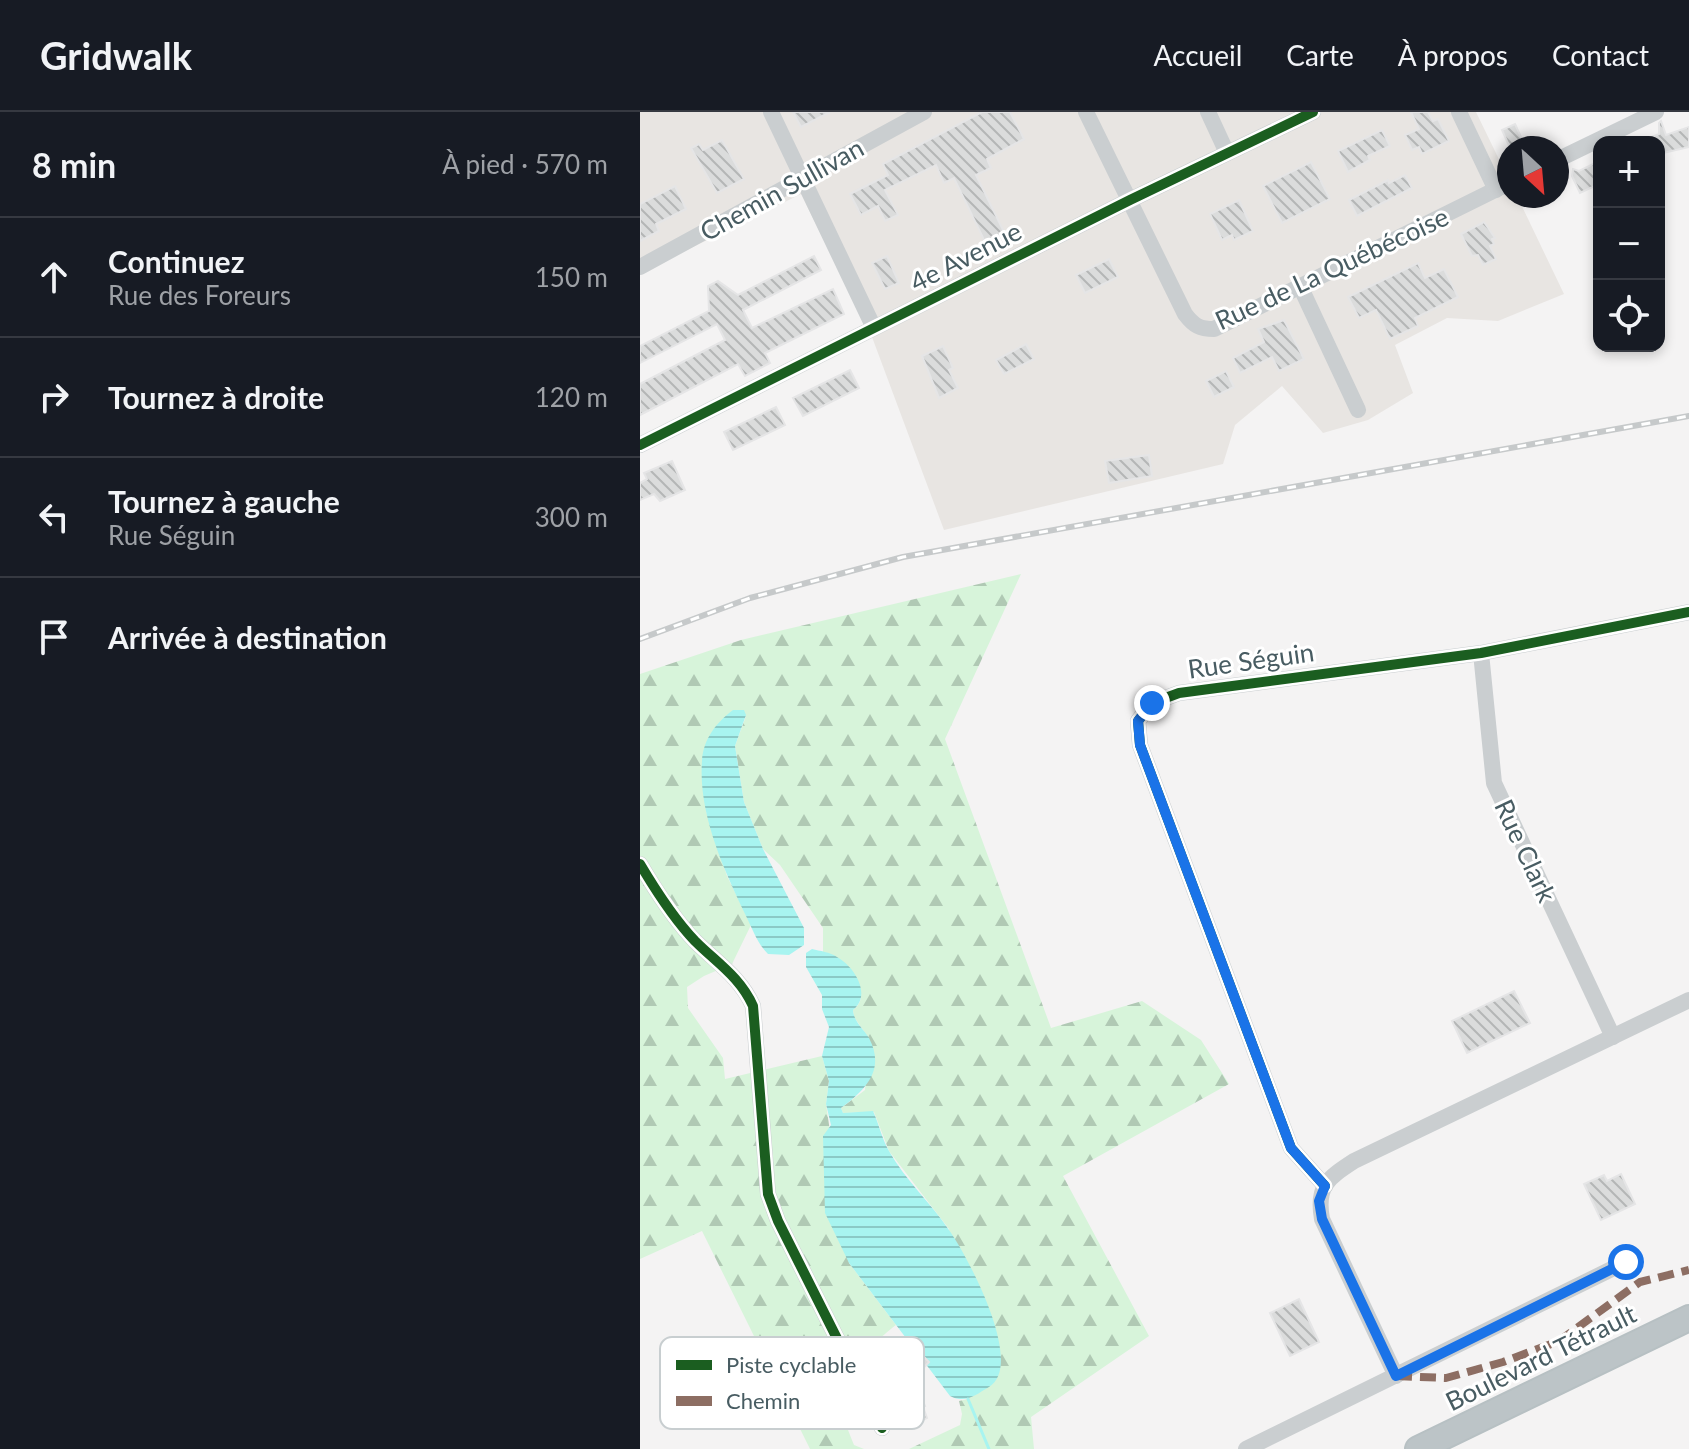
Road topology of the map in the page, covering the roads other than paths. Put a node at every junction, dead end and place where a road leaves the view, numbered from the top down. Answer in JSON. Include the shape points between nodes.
{"nodes":[{"id":1,"x":771,"y":112,"type":"edge"},
{"id":2,"x":924,"y":112,"type":"edge"},
{"id":3,"x":1086,"y":112,"type":"edge"},
{"id":4,"x":1208,"y":112,"type":"edge"},
{"id":5,"x":1313,"y":112,"type":"edge"},
{"id":6,"x":1459,"y":112,"type":"edge"},
{"id":7,"x":1656,"y":112,"type":"edge"},
{"id":8,"x":1227,"y":153,"type":"junction"},
{"id":9,"x":1569,"y":154,"type":"edge"},
{"id":10,"x":1497,"y":178,"type":"edge"},
{"id":11,"x":802,"y":179,"type":"junction"},
{"id":12,"x":1497,"y":189,"type":"edge"},
{"id":13,"x":1130,"y":200,"type":"junction"},
{"id":14,"x":640,"y":267,"type":"edge"},
{"id":15,"x":1300,"y":286,"type":"junction"},
{"id":16,"x":874,"y":328,"type":"junction"},
{"id":17,"x":1358,"y":410,"type":"dead end"},
{"id":18,"x":640,"y":445,"type":"edge"},
{"id":19,"x":1689,"y":612,"type":"edge"},
{"id":20,"x":1481,"y":653,"type":"junction"},
{"id":21,"x":640,"y":864,"type":"edge"},
{"id":22,"x":1689,"y":1000,"type":"edge"},
{"id":23,"x":1613,"y":1037,"type":"junction"},
{"id":24,"x":1325,"y":1186,"type":"junction"},
{"id":25,"x":1626,"y":1262,"type":"dead end"},
{"id":26,"x":1689,"y":1318,"type":"edge"},
{"id":27,"x":836,"y":1337,"type":"edge"},
{"id":28,"x":1396,"y":1376,"type":"junction"},
{"id":29,"x":1246,"y":1449,"type":"edge"},
{"id":30,"x":1418,"y":1449,"type":"edge"}],
"edges":[{"from":1,"to":11,"type":"street"},
{"from":2,"to":11,"type":"street","name":"Chemin Sullivan"},
{"from":3,"to":13,"type":"street"},
{"from":4,"to":8,"type":"street"},
{"from":5,"to":8,"type":"street","name":"4e Avenue"},
{"from":6,"to":10,"type":"street"},
{"from":7,"to":9,"type":"street"},
{"from":8,"to":13,"type":"street","name":"4e Avenue"},
{"from":11,"to":14,"type":"street","name":"Chemin Sullivan"},
{"from":11,"to":16,"type":"street"},
{"from":12,"to":15,"type":"street","name":"Rue de La Québécoise"},
{"from":13,"to":15,"type":"street","name":"Rue de La Québécoise","via":[[1192,324],[1214,329]]},
{"from":13,"to":16,"type":"street","name":"4e Avenue"},
{"from":15,"to":17,"type":"street"},
{"from":16,"to":18,"type":"street","name":"4e Avenue"},
{"from":19,"to":20,"type":"street","name":"Rue Séguin"},
{"from":20,"to":23,"type":"street","name":"Rue Clark","via":[[1494,783]]},
{"from":20,"to":24,"type":"street","name":"Rue Séguin","via":[[1179,693],[1152,703],[1138,721],[1140,745],[1291,1148]]},
{"from":21,"to":27,"type":"street","via":[[658,895],[694,940],[734,975],[753,1006],[768,1194]]},
{"from":22,"to":23,"type":"street"},
{"from":23,"to":24,"type":"street","via":[[1354,1161],[1330,1176]]},
{"from":24,"to":28,"type":"street","via":[[1319,1201],[1322,1219]]},
{"from":25,"to":28,"type":"street"},
{"from":26,"to":30,"type":"highway","name":"Boulevard Tétrault"},
{"from":28,"to":29,"type":"street"}]}
